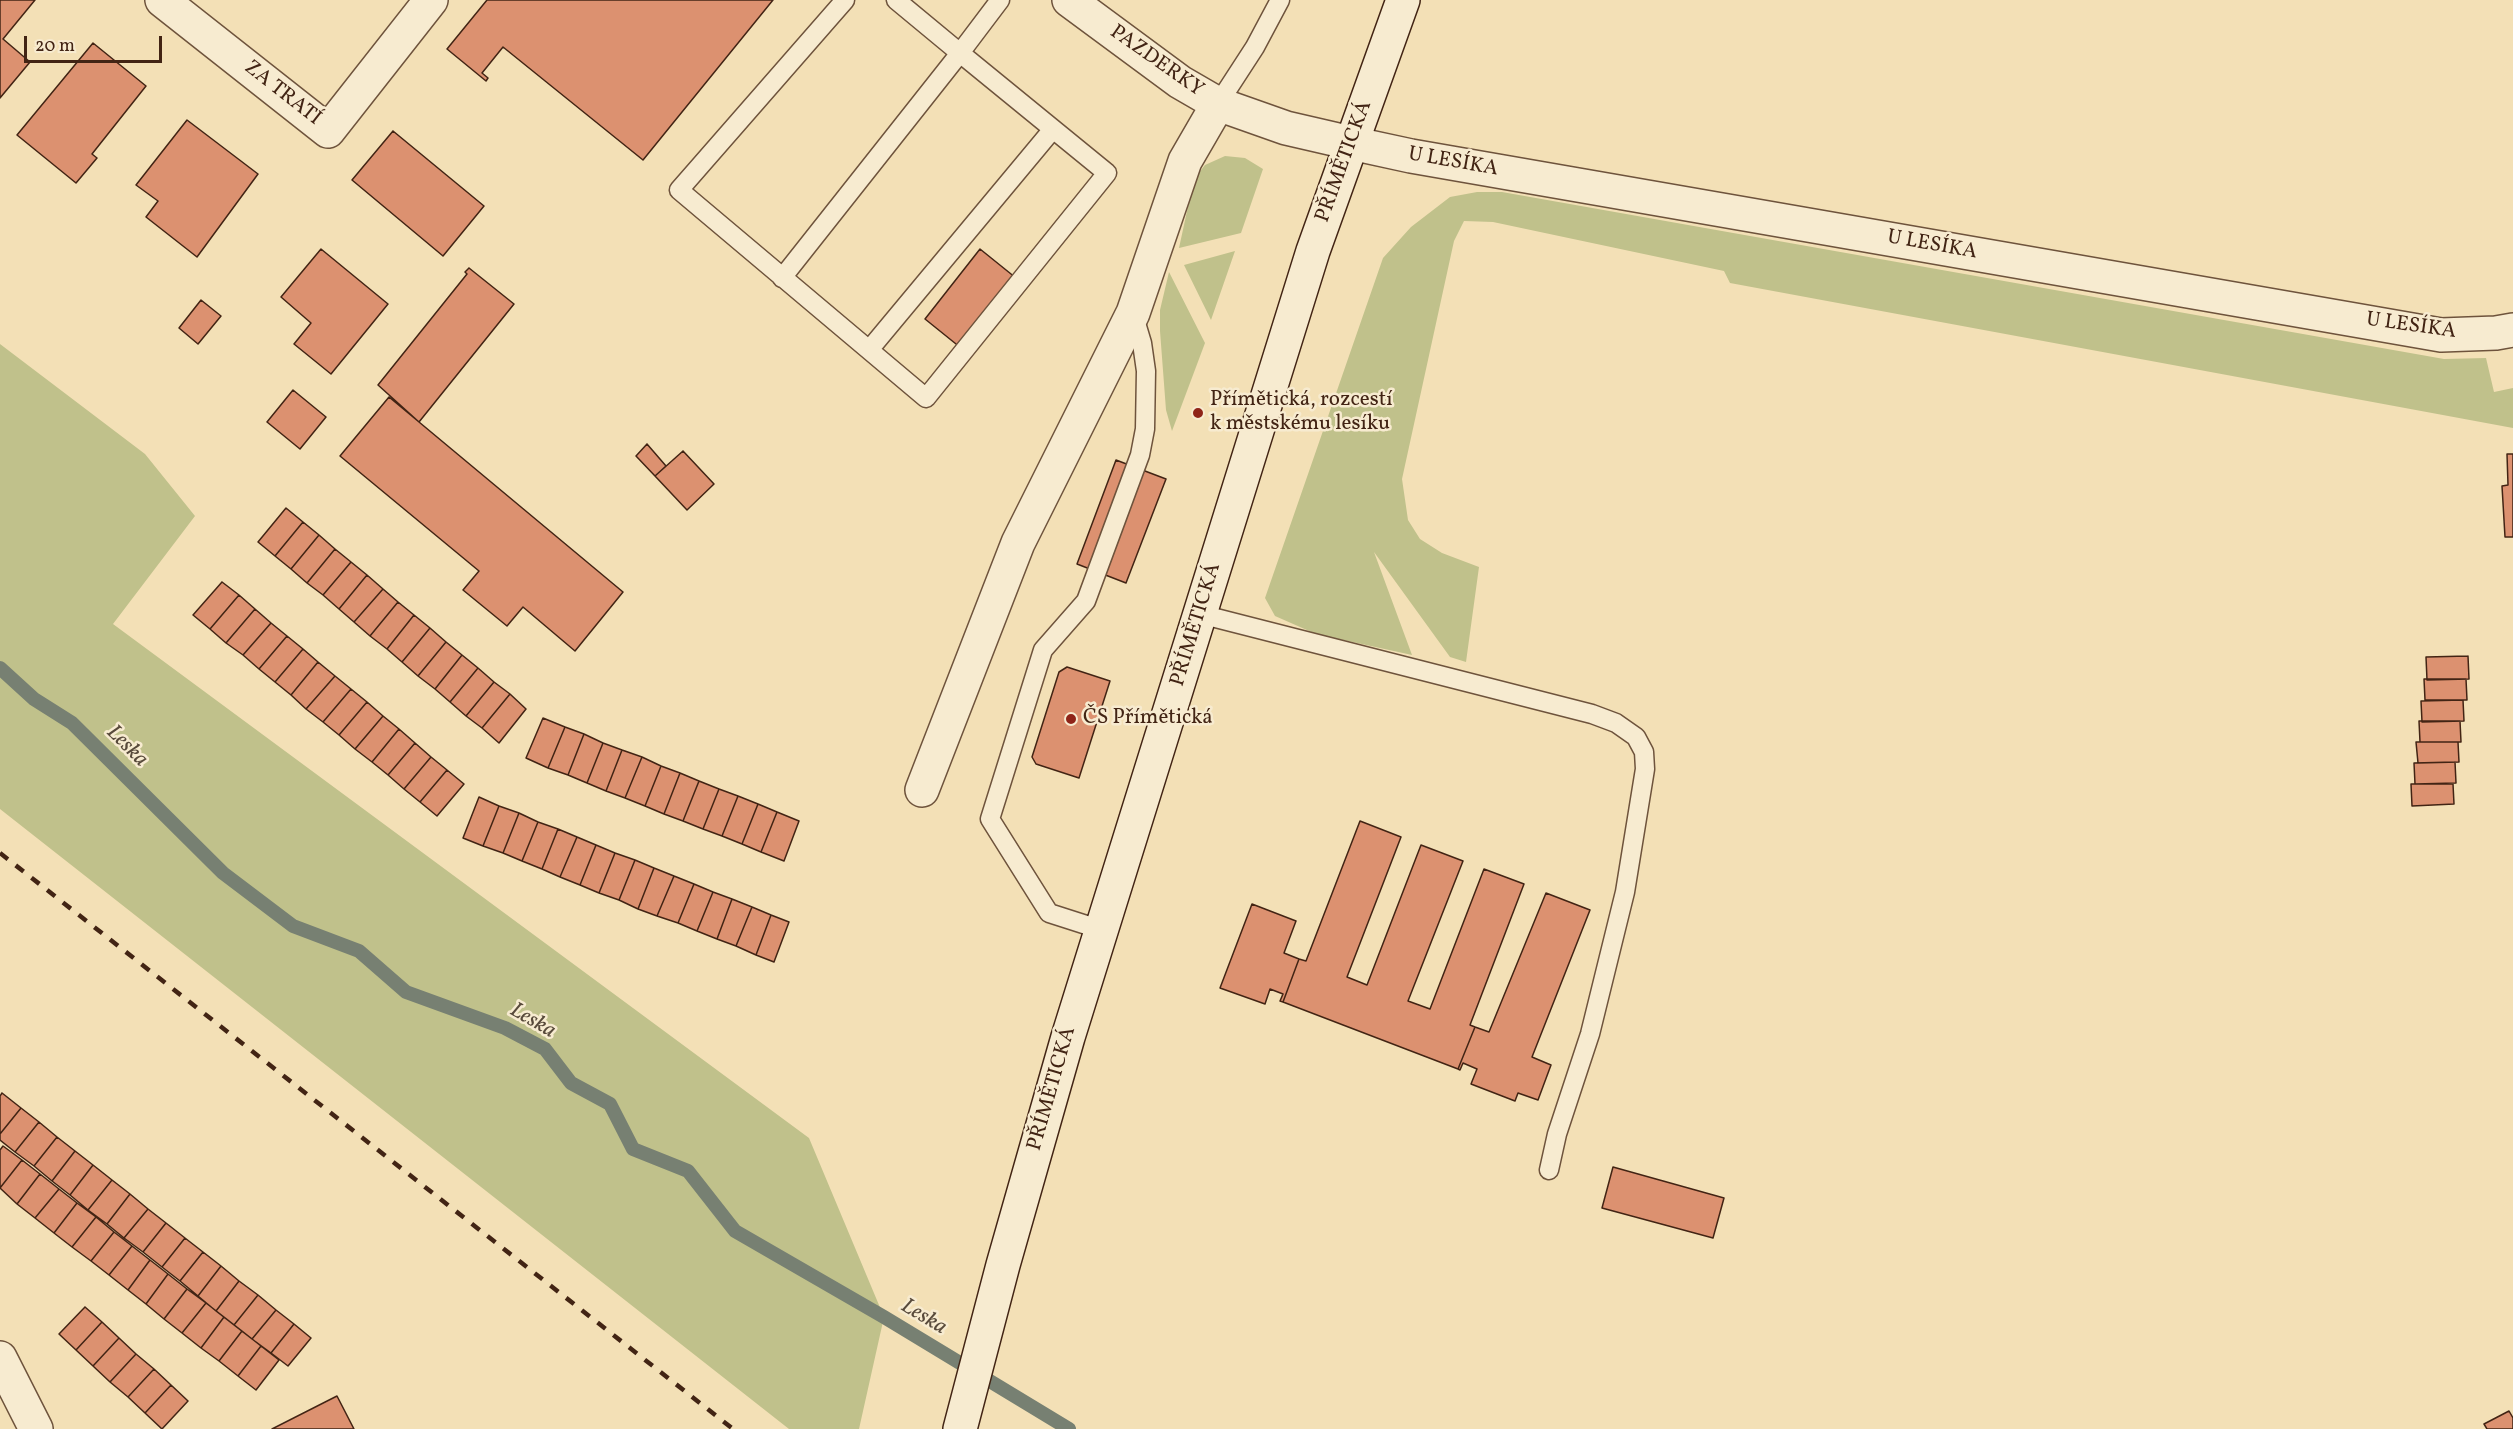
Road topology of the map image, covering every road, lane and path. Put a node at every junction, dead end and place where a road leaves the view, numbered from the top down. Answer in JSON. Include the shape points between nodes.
{"nodes":[{"id":1,"x":162,"y":0,"type":"edge"},
{"id":2,"x":431,"y":0,"type":"edge"},
{"id":3,"x":845,"y":0,"type":"edge"},
{"id":4,"x":896,"y":0,"type":"edge"},
{"id":5,"x":1000,"y":0,"type":"edge"},
{"id":6,"x":1069,"y":0,"type":"edge"},
{"id":7,"x":1280,"y":0,"type":"edge"},
{"id":8,"x":1403,"y":0,"type":"edge"},
{"id":9,"x":960,"y":53,"type":"junction"},
{"id":10,"x":1218,"y":104,"type":"junction"},
{"id":11,"x":1053,"y":129,"type":"junction"},
{"id":12,"x":1351,"y":143,"type":"junction"},
{"id":13,"x":782,"y":278,"type":"junction"},
{"id":14,"x":1133,"y":313,"type":"junction"},
{"id":15,"x":2513,"y":330,"type":"edge"},
{"id":16,"x":868,"y":350,"type":"junction"},
{"id":17,"x":1200,"y":614,"type":"junction"},
{"id":18,"x":922,"y":790,"type":"dead end"},
{"id":19,"x":1101,"y":930,"type":"junction"},
{"id":20,"x":1549,"y":1170,"type":"dead end"},
{"id":21,"x":0,"y":1358,"type":"edge"},
{"id":22,"x":36,"y":1429,"type":"edge"},
{"id":23,"x":960,"y":1429,"type":"edge"}],
"edges":[{"from":1,"to":2,"type":"street","name":"ZA TRATÍ","via":[[328,130]]},
{"from":3,"to":13,"type":"lane","via":[[679,190]]},
{"from":4,"to":9,"type":"lane"},
{"from":5,"to":9,"type":"lane"},
{"from":6,"to":10,"type":"street","name":"PAZDERKY","via":[[1180,82]]},
{"from":7,"to":10,"type":"lane"},
{"from":8,"to":12,"type":"street","name":"PŘÍMĚTICKÁ"},
{"from":9,"to":11,"type":"lane"},
{"from":9,"to":13,"type":"lane"},
{"from":10,"to":12,"type":"street","name":"PAZDERKY","via":[[1286,128]]},
{"from":10,"to":14,"type":"street","via":[[1185,161]]},
{"from":11,"to":16,"type":"lane"},
{"from":11,"to":16,"type":"lane","via":[[1107,173],[926,398]]},
{"from":12,"to":15,"type":"street","name":"U LESÍKA","via":[[2441,335]]},
{"from":12,"to":17,"type":"street","name":"PŘÍMĚTICKÁ","via":[[1313,251]]},
{"from":13,"to":16,"type":"lane"},
{"from":14,"to":18,"type":"street","via":[[1018,543]]},
{"from":14,"to":19,"type":"lane","via":[[1146,371],[1145,429],[1140,454],[1086,601],[1042,650],[990,819],[1049,913]]},
{"from":17,"to":19,"type":"street","name":"PŘÍMĚTICKÁ"},
{"from":17,"to":20,"type":"lane","via":[[1592,714],[1616,723],[1636,737],[1644,752],[1645,769],[1625,892],[1590,1034]]},
{"from":19,"to":23,"type":"street","name":"PŘÍMĚTICKÁ","via":[[1003,1265]]},
{"from":21,"to":22,"type":"street"}]}
